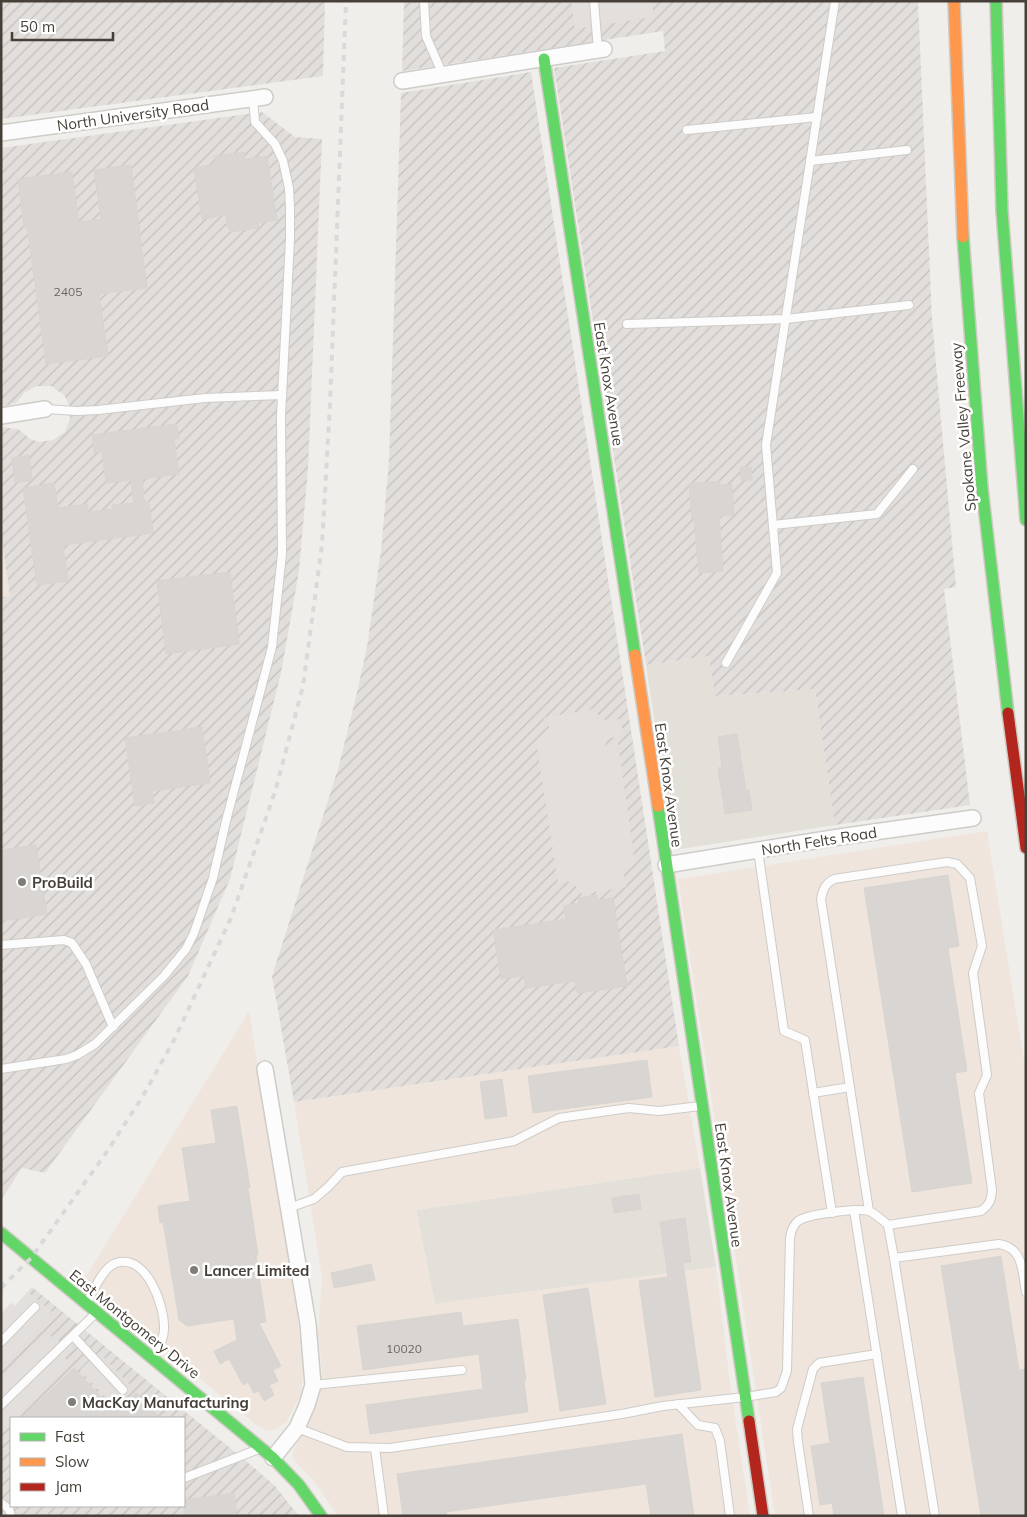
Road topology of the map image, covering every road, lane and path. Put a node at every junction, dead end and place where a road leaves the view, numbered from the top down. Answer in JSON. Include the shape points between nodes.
{"nodes":[{"id":1,"x":424,"y":1,"type":"edge"},
{"id":2,"x":594,"y":1,"type":"edge"},
{"id":3,"x":835,"y":1,"type":"edge"},
{"id":4,"x":954,"y":1,"type":"edge"},
{"id":5,"x":996,"y":1,"type":"edge"},
{"id":6,"x":601,"y":50,"type":"joint"},
{"id":7,"x":544,"y":59,"type":"junction"},
{"id":8,"x":443,"y":75,"type":"junction"},
{"id":9,"x":402,"y":81,"type":"dead end"},
{"id":10,"x":259,"y":98,"type":"joint"},
{"id":11,"x":817,"y":117,"type":"junction"},
{"id":12,"x":687,"y":130,"type":"dead end"},
{"id":13,"x":1,"y":133,"type":"edge"},
{"id":14,"x":907,"y":150,"type":"dead end"},
{"id":15,"x":810,"y":161,"type":"junction"},
{"id":16,"x":909,"y":305,"type":"dead end"},
{"id":17,"x":786,"y":319,"type":"junction"},
{"id":18,"x":627,"y":324,"type":"dead end"},
{"id":19,"x":282,"y":395,"type":"junction"},
{"id":20,"x":45,"y":410,"type":"joint"},
{"id":21,"x":1,"y":416,"type":"edge"},
{"id":22,"x":913,"y":469,"type":"dead end"},
{"id":23,"x":1026,"y":520,"type":"edge"},
{"id":24,"x":773,"y":525,"type":"junction"},
{"id":25,"x":726,"y":663,"type":"dead end"},
{"id":26,"x":973,"y":818,"type":"dead end"},
{"id":27,"x":1026,"y":848,"type":"edge"},
{"id":28,"x":758,"y":850,"type":"junction"},
{"id":29,"x":666,"y":865,"type":"junction"},
{"id":30,"x":1,"y":945,"type":"edge"},
{"id":31,"x":112,"y":1027,"type":"junction"},
{"id":32,"x":1,"y":1069,"type":"edge"},
{"id":33,"x":265,"y":1069,"type":"dead end"},
{"id":34,"x":850,"y":1087,"type":"junction"},
{"id":35,"x":813,"y":1093,"type":"junction"},
{"id":36,"x":702,"y":1106,"type":"junction"},
{"id":37,"x":289,"y":1208,"type":"junction"},
{"id":38,"x":854,"y":1210,"type":"junction"},
{"id":39,"x":869,"y":1212,"type":"junction"},
{"id":40,"x":832,"y":1213,"type":"junction"},
{"id":41,"x":888,"y":1225,"type":"junction"},
{"id":42,"x":1,"y":1233,"type":"edge"},
{"id":43,"x":894,"y":1258,"type":"junction"},
{"id":44,"x":1026,"y":1292,"type":"edge"},
{"id":45,"x":86,"y":1303,"type":"junction"},
{"id":46,"x":35,"y":1307,"type":"dead end"},
{"id":47,"x":98,"y":1312,"type":"junction"},
{"id":48,"x":73,"y":1336,"type":"junction"},
{"id":49,"x":1,"y":1342,"type":"edge"},
{"id":50,"x":877,"y":1354,"type":"junction"},
{"id":51,"x":153,"y":1358,"type":"junction"},
{"id":52,"x":462,"y":1370,"type":"dead end"},
{"id":53,"x":313,"y":1384,"type":"junction"},
{"id":54,"x":124,"y":1390,"type":"dead end"},
{"id":55,"x":745,"y":1397,"type":"junction"},
{"id":56,"x":678,"y":1404,"type":"junction"},
{"id":57,"x":1,"y":1405,"type":"edge"},
{"id":58,"x":297,"y":1428,"type":"junction"},
{"id":59,"x":261,"y":1448,"type":"junction"},
{"id":60,"x":375,"y":1448,"type":"junction"},
{"id":61,"x":273,"y":1458,"type":"junction"},
{"id":62,"x":185,"y":1478,"type":"edge"},
{"id":63,"x":1,"y":1504,"type":"edge"},
{"id":64,"x":11,"y":1516,"type":"edge"},
{"id":65,"x":321,"y":1516,"type":"edge"},
{"id":66,"x":384,"y":1516,"type":"edge"},
{"id":67,"x":730,"y":1516,"type":"edge"},
{"id":68,"x":763,"y":1516,"type":"edge"},
{"id":69,"x":809,"y":1516,"type":"edge"},
{"id":70,"x":902,"y":1516,"type":"edge"},
{"id":71,"x":935,"y":1516,"type":"edge"}],
"edges":[{"from":1,"to":8,"type":"lane","via":[[426,36]]},
{"from":2,"to":6,"type":"lane"},
{"from":3,"to":11,"type":"lane"},
{"from":4,"to":27,"type":"main road","name":"Spokane Valley Freeway","via":[[967,302],[976,409],[996,610]]},
{"from":5,"to":23,"type":"main road","via":[[1002,211]]},
{"from":6,"to":7,"type":"street"},
{"from":7,"to":8,"type":"street"},
{"from":7,"to":29,"type":"main road","name":"East Knox Avenue"},
{"from":8,"to":9,"type":"street"},
{"from":10,"to":13,"type":"street","name":"North University Road"},
{"from":10,"to":19,"type":"lane","via":[[255,122],[275,144],[283,161],[288,188],[290,240]]},
{"from":11,"to":12,"type":"lane"},
{"from":11,"to":15,"type":"lane"},
{"from":14,"to":15,"type":"lane"},
{"from":15,"to":17,"type":"lane"},
{"from":16,"to":17,"type":"lane"},
{"from":17,"to":18,"type":"lane"},
{"from":17,"to":24,"type":"lane","via":[[766,446]]},
{"from":19,"to":20,"type":"lane","via":[[205,398],[98,410]]},
{"from":19,"to":31,"type":"lane","via":[[282,554],[272,647],[213,878],[186,949],[164,976]]},
{"from":20,"to":21,"type":"street"},
{"from":22,"to":24,"type":"lane","via":[[877,514]]},
{"from":24,"to":25,"type":"lane","via":[[777,573]]},
{"from":26,"to":28,"type":"street","name":"North Felts Road"},
{"from":28,"to":29,"type":"street","name":"North Felts Road"},
{"from":28,"to":35,"type":"lane","via":[[784,1030],[805,1040]]},
{"from":29,"to":36,"type":"main road","name":"East Knox Avenue"},
{"from":30,"to":31,"type":"lane","via":[[64,940],[72,943],[86,964]]},
{"from":31,"to":32,"type":"lane","via":[[96,1044],[77,1055]]},
{"from":33,"to":37,"type":"street"},
{"from":34,"to":35,"type":"lane"},
{"from":34,"to":39,"type":"lane"},
{"from":34,"to":41,"type":"lane","via":[[821,899],[824,889],[834,879],[947,862],[957,864],[970,878],[982,946],[973,973],[987,1075],[979,1093],[991,1201],[981,1211]]},
{"from":35,"to":40,"type":"lane"},
{"from":36,"to":37,"type":"lane","via":[[659,1111],[629,1108],[559,1118],[514,1141],[342,1172],[314,1199]]},
{"from":36,"to":55,"type":"main road","name":"East Knox Avenue"},
{"from":37,"to":53,"type":"street","via":[[308,1324]]},
{"from":38,"to":39,"type":"lane"},
{"from":38,"to":40,"type":"lane"},
{"from":38,"to":50,"type":"lane"},
{"from":39,"to":41,"type":"lane"},
{"from":40,"to":55,"type":"lane","via":[[805,1217],[792,1228],[787,1372],[776,1392]]},
{"from":41,"to":43,"type":"lane"},
{"from":42,"to":45,"type":"main road","name":"East Montgomery Drive"},
{"from":43,"to":44,"type":"lane","via":[[1007,1245],[1020,1256]]},
{"from":43,"to":71,"type":"lane"},
{"from":45,"to":47,"type":"main road","name":"East Montgomery Drive"},
{"from":45,"to":51,"type":"lane","via":[[110,1267],[126,1262],[136,1266],[154,1285],[163,1313],[164,1336]]},
{"from":46,"to":49,"type":"lane"},
{"from":47,"to":48,"type":"lane"},
{"from":47,"to":51,"type":"main road","name":"East Montgomery Drive"},
{"from":48,"to":54,"type":"lane"},
{"from":48,"to":57,"type":"lane"},
{"from":50,"to":69,"type":"lane","via":[[819,1363],[814,1369],[797,1429]]},
{"from":50,"to":70,"type":"lane"},
{"from":51,"to":59,"type":"main road","name":"East Montgomery Drive"},
{"from":52,"to":53,"type":"lane"},
{"from":53,"to":58,"type":"street"},
{"from":55,"to":56,"type":"lane"},
{"from":55,"to":68,"type":"main road","name":"East Knox Avenue"},
{"from":56,"to":60,"type":"lane"},
{"from":56,"to":67,"type":"lane","via":[[698,1425],[715,1428],[720,1441]]},
{"from":58,"to":60,"type":"lane","via":[[347,1447]]},
{"from":58,"to":61,"type":"street"},
{"from":59,"to":61,"type":"main road","name":"East Montgomery Drive"},
{"from":59,"to":62,"type":"lane"},
{"from":60,"to":66,"type":"lane"},
{"from":61,"to":65,"type":"main road","name":"East Montgomery Drive","via":[[294,1478]]},
{"from":63,"to":64,"type":"lane"}]}
